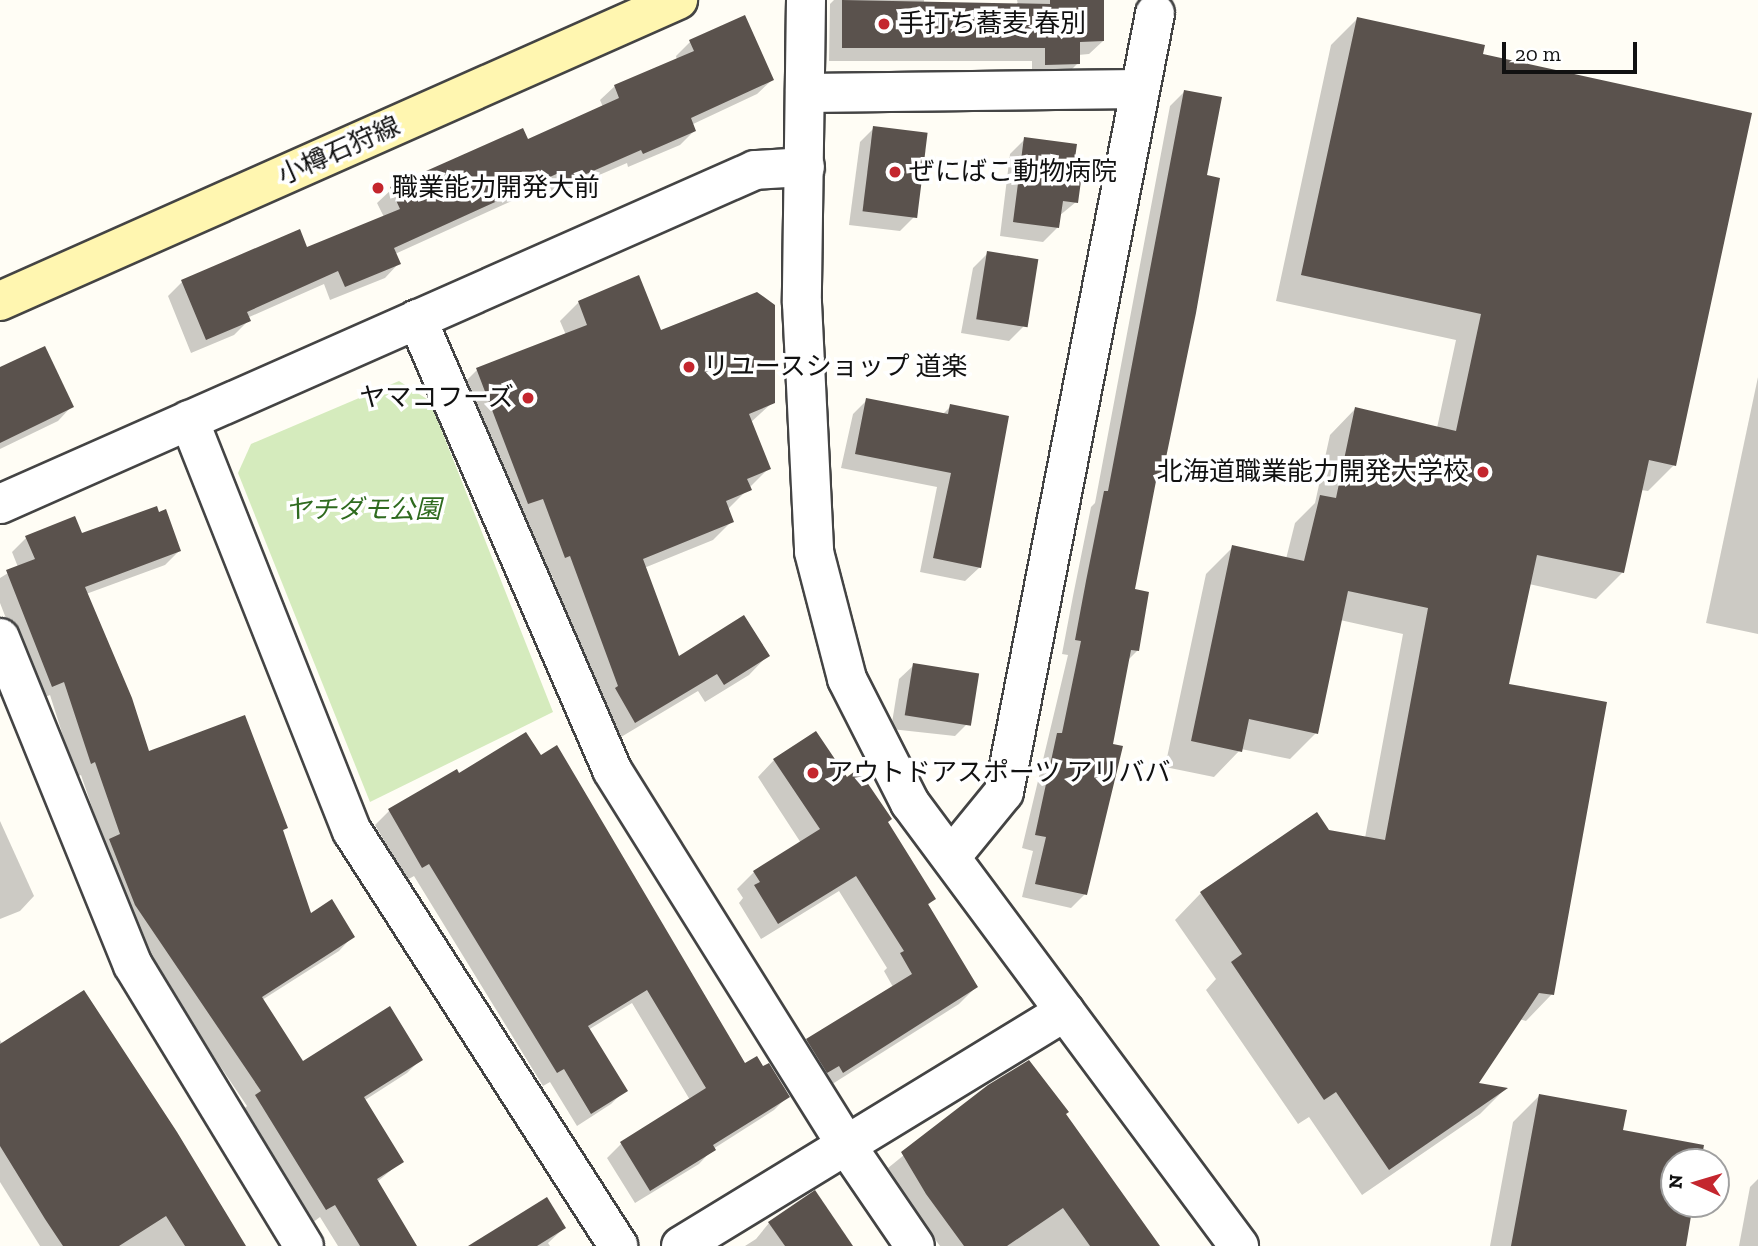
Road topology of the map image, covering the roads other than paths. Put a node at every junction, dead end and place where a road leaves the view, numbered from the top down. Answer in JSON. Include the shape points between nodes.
{"nodes":[{"id":1,"x":678,"y":0,"type":"edge"},
{"id":2,"x":806,"y":0,"type":"edge"},
{"id":3,"x":1155,"y":14,"type":"dead end"},
{"id":4,"x":1140,"y":89,"type":"junction"},
{"id":5,"x":805,"y":93,"type":"junction"},
{"id":6,"x":804,"y":167,"type":"junction"},
{"id":7,"x":0,"y":301,"type":"edge"},
{"id":8,"x":417,"y":319,"type":"junction"},
{"id":9,"x":189,"y":420,"type":"junction"},
{"id":10,"x":0,"y":504,"type":"edge"},
{"id":11,"x":0,"y":638,"type":"edge"},
{"id":12,"x":951,"y":857,"type":"junction"},
{"id":13,"x":1065,"y":1012,"type":"junction"},
{"id":14,"x":846,"y":1145,"type":"junction"},
{"id":15,"x":304,"y":1246,"type":"edge"},
{"id":16,"x":618,"y":1246,"type":"edge"},
{"id":17,"x":681,"y":1246,"type":"edge"},
{"id":18,"x":915,"y":1246,"type":"edge"},
{"id":19,"x":1238,"y":1246,"type":"edge"}],
"edges":[{"from":1,"to":7,"type":"main road","name":"小樽石狩線"},
{"from":2,"to":5,"type":"street"},
{"from":3,"to":4,"type":"street"},
{"from":4,"to":5,"type":"street"},
{"from":4,"to":12,"type":"street","via":[[1004,792]]},
{"from":5,"to":6,"type":"street"},
{"from":6,"to":8,"type":"street","via":[[755,170]]},
{"from":6,"to":12,"type":"street","via":[[803,303],[814,552],[847,679],[910,803]]},
{"from":8,"to":9,"type":"street"},
{"from":8,"to":14,"type":"street","via":[[612,770]]},
{"from":9,"to":10,"type":"street"},
{"from":9,"to":16,"type":"street","via":[[352,831]]},
{"from":11,"to":15,"type":"street","via":[[133,965]]},
{"from":12,"to":13,"type":"street"},
{"from":13,"to":14,"type":"street"},
{"from":13,"to":19,"type":"street"},
{"from":14,"to":17,"type":"street"},
{"from":14,"to":18,"type":"street"}]}
